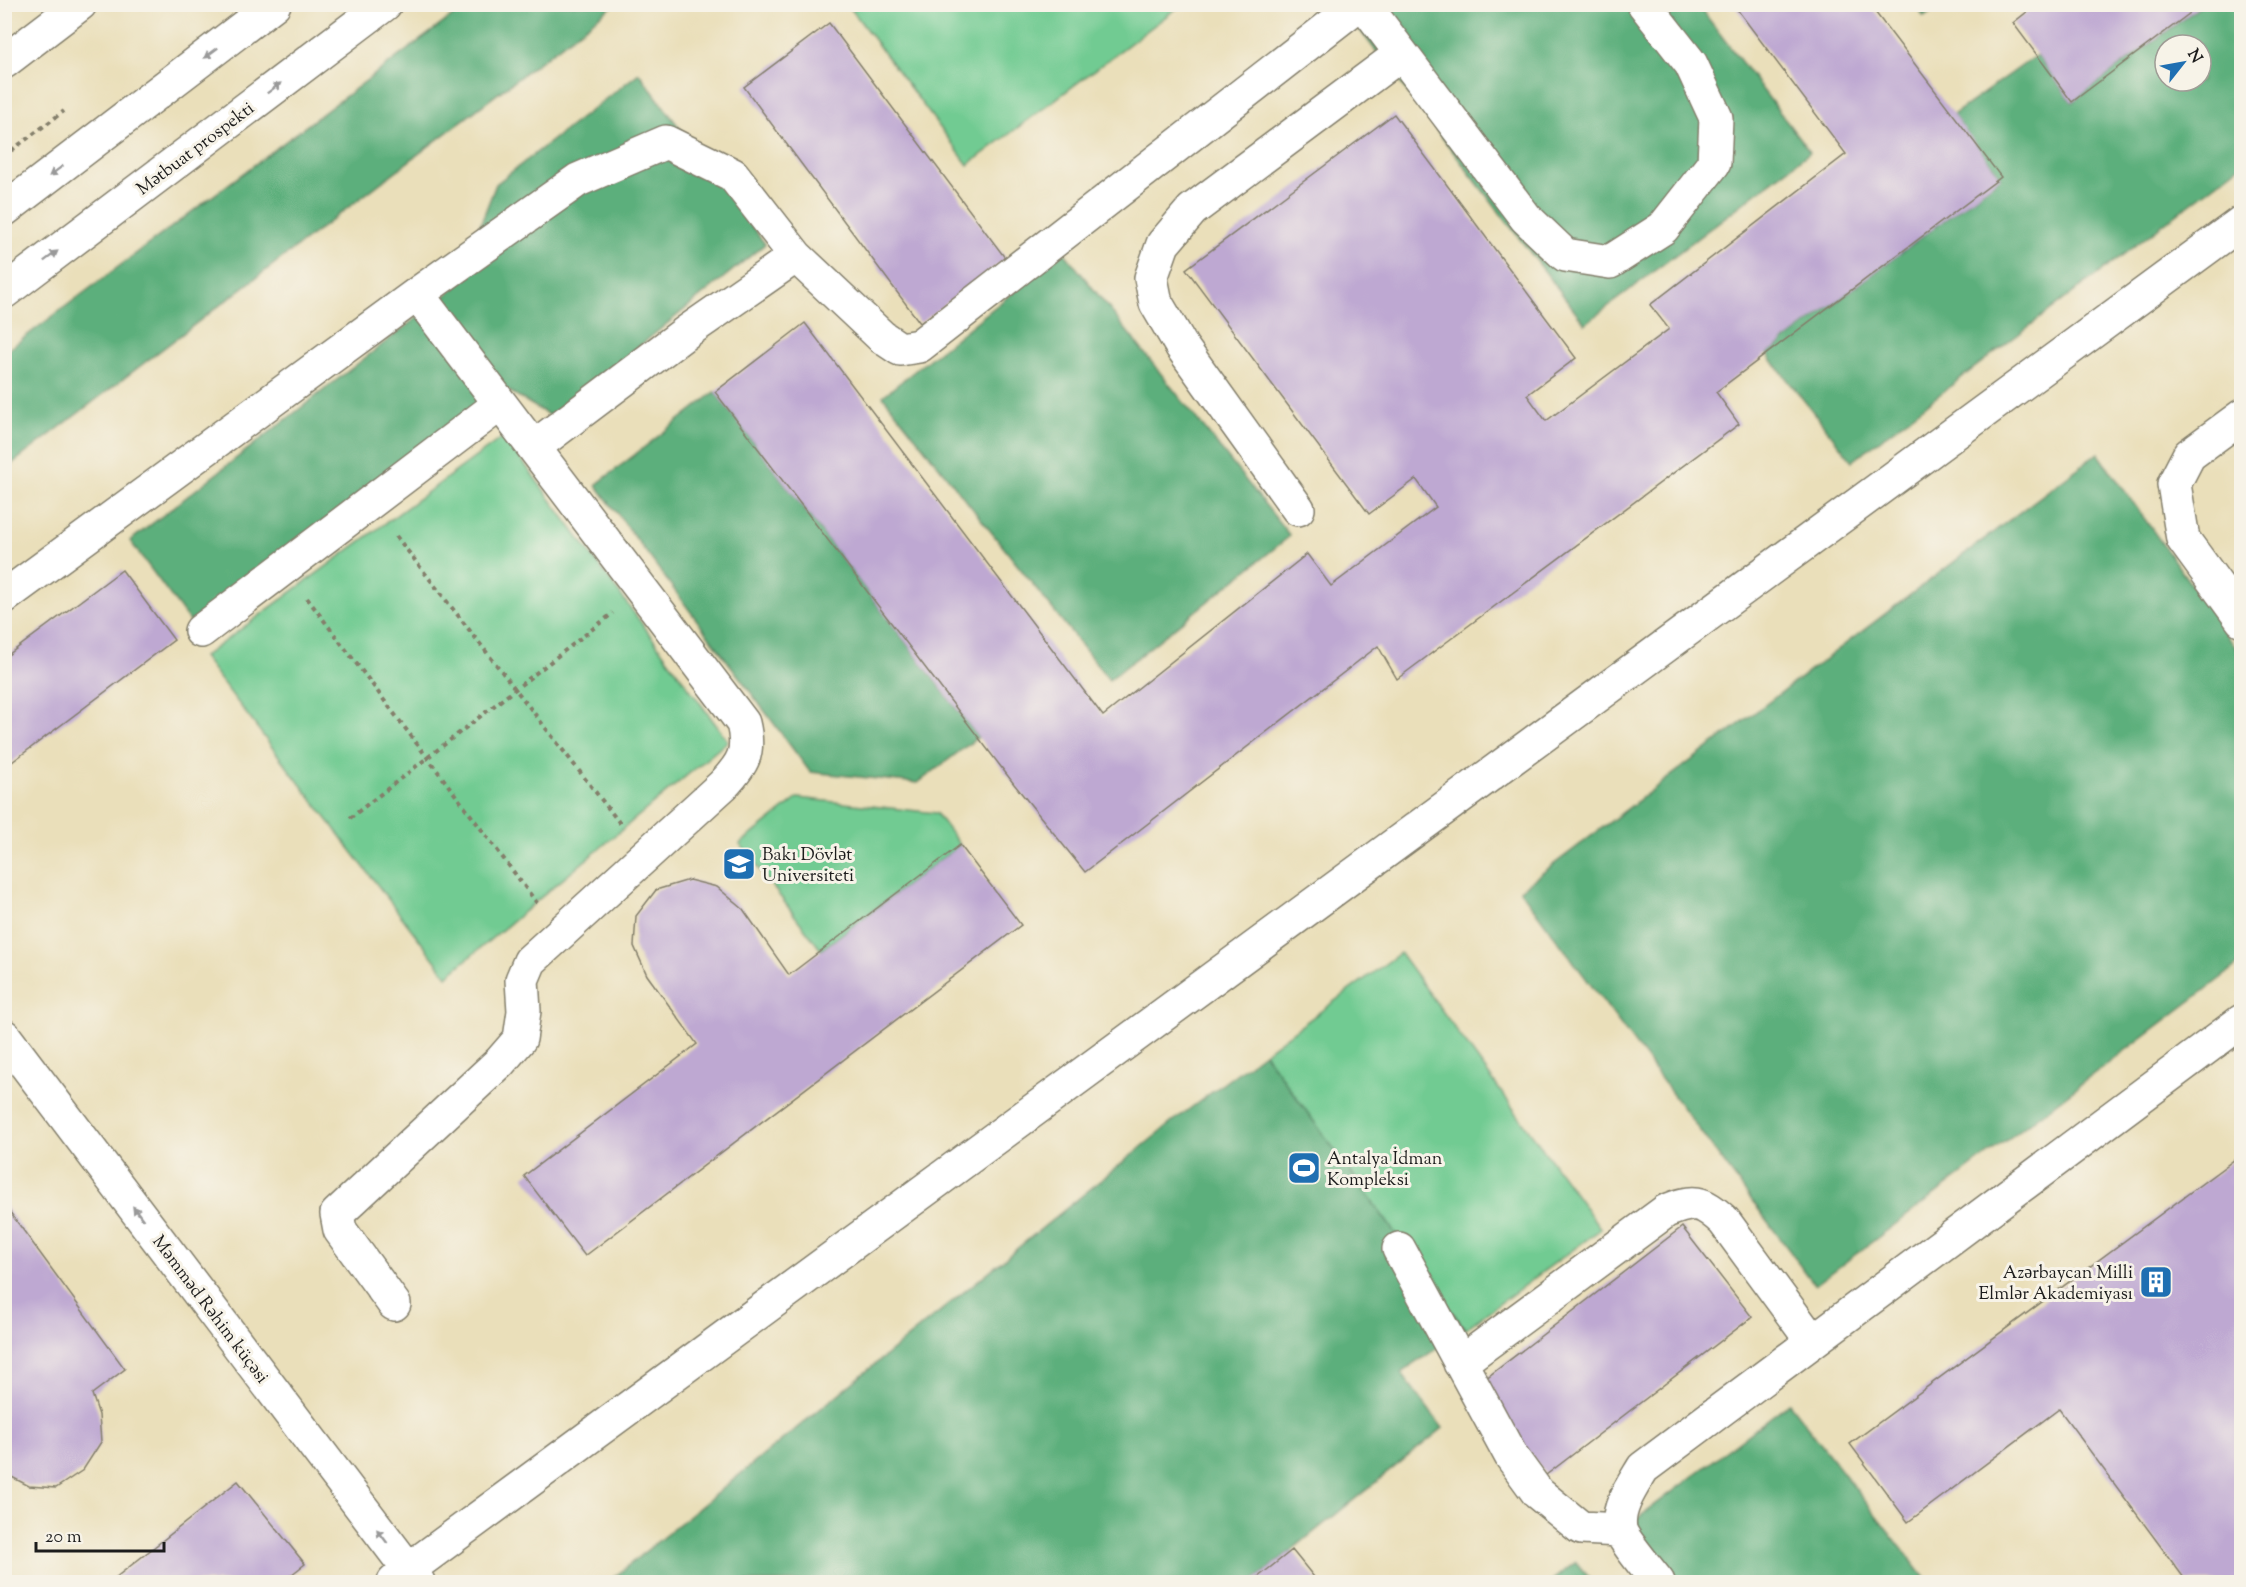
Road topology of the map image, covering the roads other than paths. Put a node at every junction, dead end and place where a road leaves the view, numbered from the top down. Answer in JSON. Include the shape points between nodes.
{"nodes":[{"id":1,"x":80,"y":4,"type":"edge"},
{"id":2,"x":274,"y":4,"type":"edge"},
{"id":3,"x":385,"y":4,"type":"edge"},
{"id":4,"x":1359,"y":4,"type":"edge"},
{"id":5,"x":1364,"y":4,"type":"edge"},
{"id":6,"x":1644,"y":4,"type":"edge"},
{"id":7,"x":1401,"y":54,"type":"junction"},
{"id":8,"x":4,"y":62,"type":"edge"},
{"id":9,"x":4,"y":210,"type":"edge"},
{"id":10,"x":2241,"y":222,"type":"edge"},
{"id":11,"x":796,"y":256,"type":"junction"},
{"id":12,"x":4,"y":291,"type":"edge"},
{"id":13,"x":417,"y":294,"type":"junction"},
{"id":14,"x":500,"y":404,"type":"junction"},
{"id":15,"x":2241,"y":416,"type":"edge"},
{"id":16,"x":534,"y":447,"type":"junction"},
{"id":17,"x":1298,"y":509,"type":"dead end"},
{"id":18,"x":4,"y":597,"type":"edge"},
{"id":19,"x":2241,"y":620,"type":"edge"},
{"id":20,"x":201,"y":631,"type":"dead end"},
{"id":21,"x":2241,"y":1021,"type":"edge"},
{"id":22,"x":4,"y":1036,"type":"edge"},
{"id":23,"x":1399,"y":1250,"type":"dead end"},
{"id":24,"x":394,"y":1304,"type":"dead end"},
{"id":25,"x":1812,"y":1341,"type":"junction"},
{"id":26,"x":1460,"y":1363,"type":"junction"},
{"id":27,"x":1620,"y":1530,"type":"junction"},
{"id":28,"x":407,"y":1578,"type":"edge"},
{"id":29,"x":1658,"y":1582,"type":"edge"}],
"edges":[{"from":1,"to":8,"type":"street"},
{"from":2,"to":9,"type":"street","one_way":true},
{"from":12,"to":3,"type":"street","name":"Mətbuat prospekti","one_way":true},
{"from":4,"to":11,"type":"street","via":[[919,346],[900,349],[882,337]]},
{"from":5,"to":7,"type":"street"},
{"from":6,"to":7,"type":"street","via":[[1690,64],[1716,118],[1714,163],[1663,228],[1610,262],[1565,255],[1526,218]]},
{"from":7,"to":17,"type":"street","via":[[1191,210],[1162,244],[1151,278],[1156,303],[1182,347]]},
{"from":10,"to":28,"type":"street"},
{"from":11,"to":13,"type":"street","via":[[733,175],[666,142],[578,180]]},
{"from":11,"to":16,"type":"street","via":[[688,331]]},
{"from":13,"to":14,"type":"street"},
{"from":13,"to":18,"type":"street"},
{"from":14,"to":16,"type":"street"},
{"from":14,"to":20,"type":"street"},
{"from":15,"to":19,"type":"street","via":[[2189,455],[2174,484],[2183,539]]},
{"from":16,"to":24,"type":"street","via":[[742,723],[747,742],[741,766],[530,961],[522,980],[524,1011],[520,1039],[337,1214],[340,1230]]},
{"from":21,"to":25,"type":"street"},
{"from":28,"to":22,"type":"street","name":"Məmməd Rəhim küçəsi","one_way":true},
{"from":23,"to":26,"type":"street"},
{"from":25,"to":26,"type":"street","via":[[1724,1221],[1708,1207],[1690,1202],[1666,1211]]},
{"from":25,"to":27,"type":"street","via":[[1643,1468],[1621,1512]]},
{"from":26,"to":27,"type":"street","via":[[1511,1456],[1538,1493],[1581,1528]]},
{"from":27,"to":29,"type":"street"}]}
